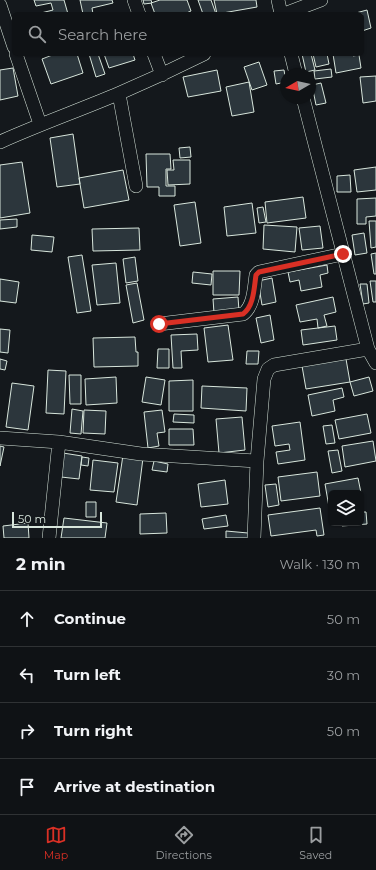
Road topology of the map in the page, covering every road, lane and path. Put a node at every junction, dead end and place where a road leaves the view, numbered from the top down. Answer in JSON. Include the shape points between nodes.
{"nodes":[{"id":1,"x":134,"y":0,"type":"edge"},
{"id":2,"x":278,"y":0,"type":"edge"},
{"id":3,"x":321,"y":0,"type":"edge"},
{"id":4,"x":0,"y":5,"type":"edge"},
{"id":5,"x":138,"y":12,"type":"edge"},
{"id":6,"x":281,"y":12,"type":"edge"},
{"id":7,"x":289,"y":12,"type":"edge"},
{"id":8,"x":12,"y":41,"type":"edge"},
{"id":9,"x":17,"y":56,"type":"edge"},
{"id":10,"x":155,"y":56,"type":"edge"},
{"id":11,"x":200,"y":56,"type":"edge"},
{"id":12,"x":292,"y":56,"type":"edge"},
{"id":13,"x":294,"y":68,"type":"edge"},
{"id":14,"x":162,"y":75,"type":"junction"},
{"id":15,"x":119,"y":94,"type":"junction"},
{"id":16,"x":305,"y":104,"type":"edge"},
{"id":17,"x":40,"y":124,"type":"junction"},
{"id":18,"x":0,"y":142,"type":"edge"},
{"id":19,"x":136,"y":186,"type":"dead end"},
{"id":20,"x":343,"y":254,"type":"junction"},
{"id":21,"x":159,"y":324,"type":"dead end"},
{"id":22,"x":368,"y":349,"type":"junction"},
{"id":23,"x":376,"y":363,"type":"edge"},
{"id":24,"x":0,"y":438,"type":"edge"},
{"id":25,"x":59,"y":442,"type":"junction"},
{"id":26,"x":257,"y":461,"type":"junction"},
{"id":27,"x":49,"y":538,"type":"edge"},
{"id":28,"x":254,"y":538,"type":"edge"}],
"edges":[{"from":1,"to":5,"type":"street"},
{"from":2,"to":6,"type":"street"},
{"from":3,"to":7,"type":"street"},
{"from":4,"to":8,"type":"street"},
{"from":9,"to":17,"type":"street"},
{"from":10,"to":14,"type":"street"},
{"from":11,"to":14,"type":"street"},
{"from":12,"to":13,"type":"street"},
{"from":14,"to":15,"type":"street"},
{"from":15,"to":17,"type":"street"},
{"from":15,"to":19,"type":"street"},
{"from":16,"to":20,"type":"street"},
{"from":17,"to":18,"type":"street"},
{"from":20,"to":21,"type":"street","via":[[259,272],[256,275],[251,305],[243,314]]},
{"from":20,"to":22,"type":"street"},
{"from":22,"to":23,"type":"street"},
{"from":22,"to":26,"type":"street","via":[[274,365],[268,369],[264,379]]},
{"from":24,"to":25,"type":"street"},
{"from":25,"to":26,"type":"street","via":[[141,454]]},
{"from":25,"to":27,"type":"street"},
{"from":26,"to":28,"type":"street"}]}
